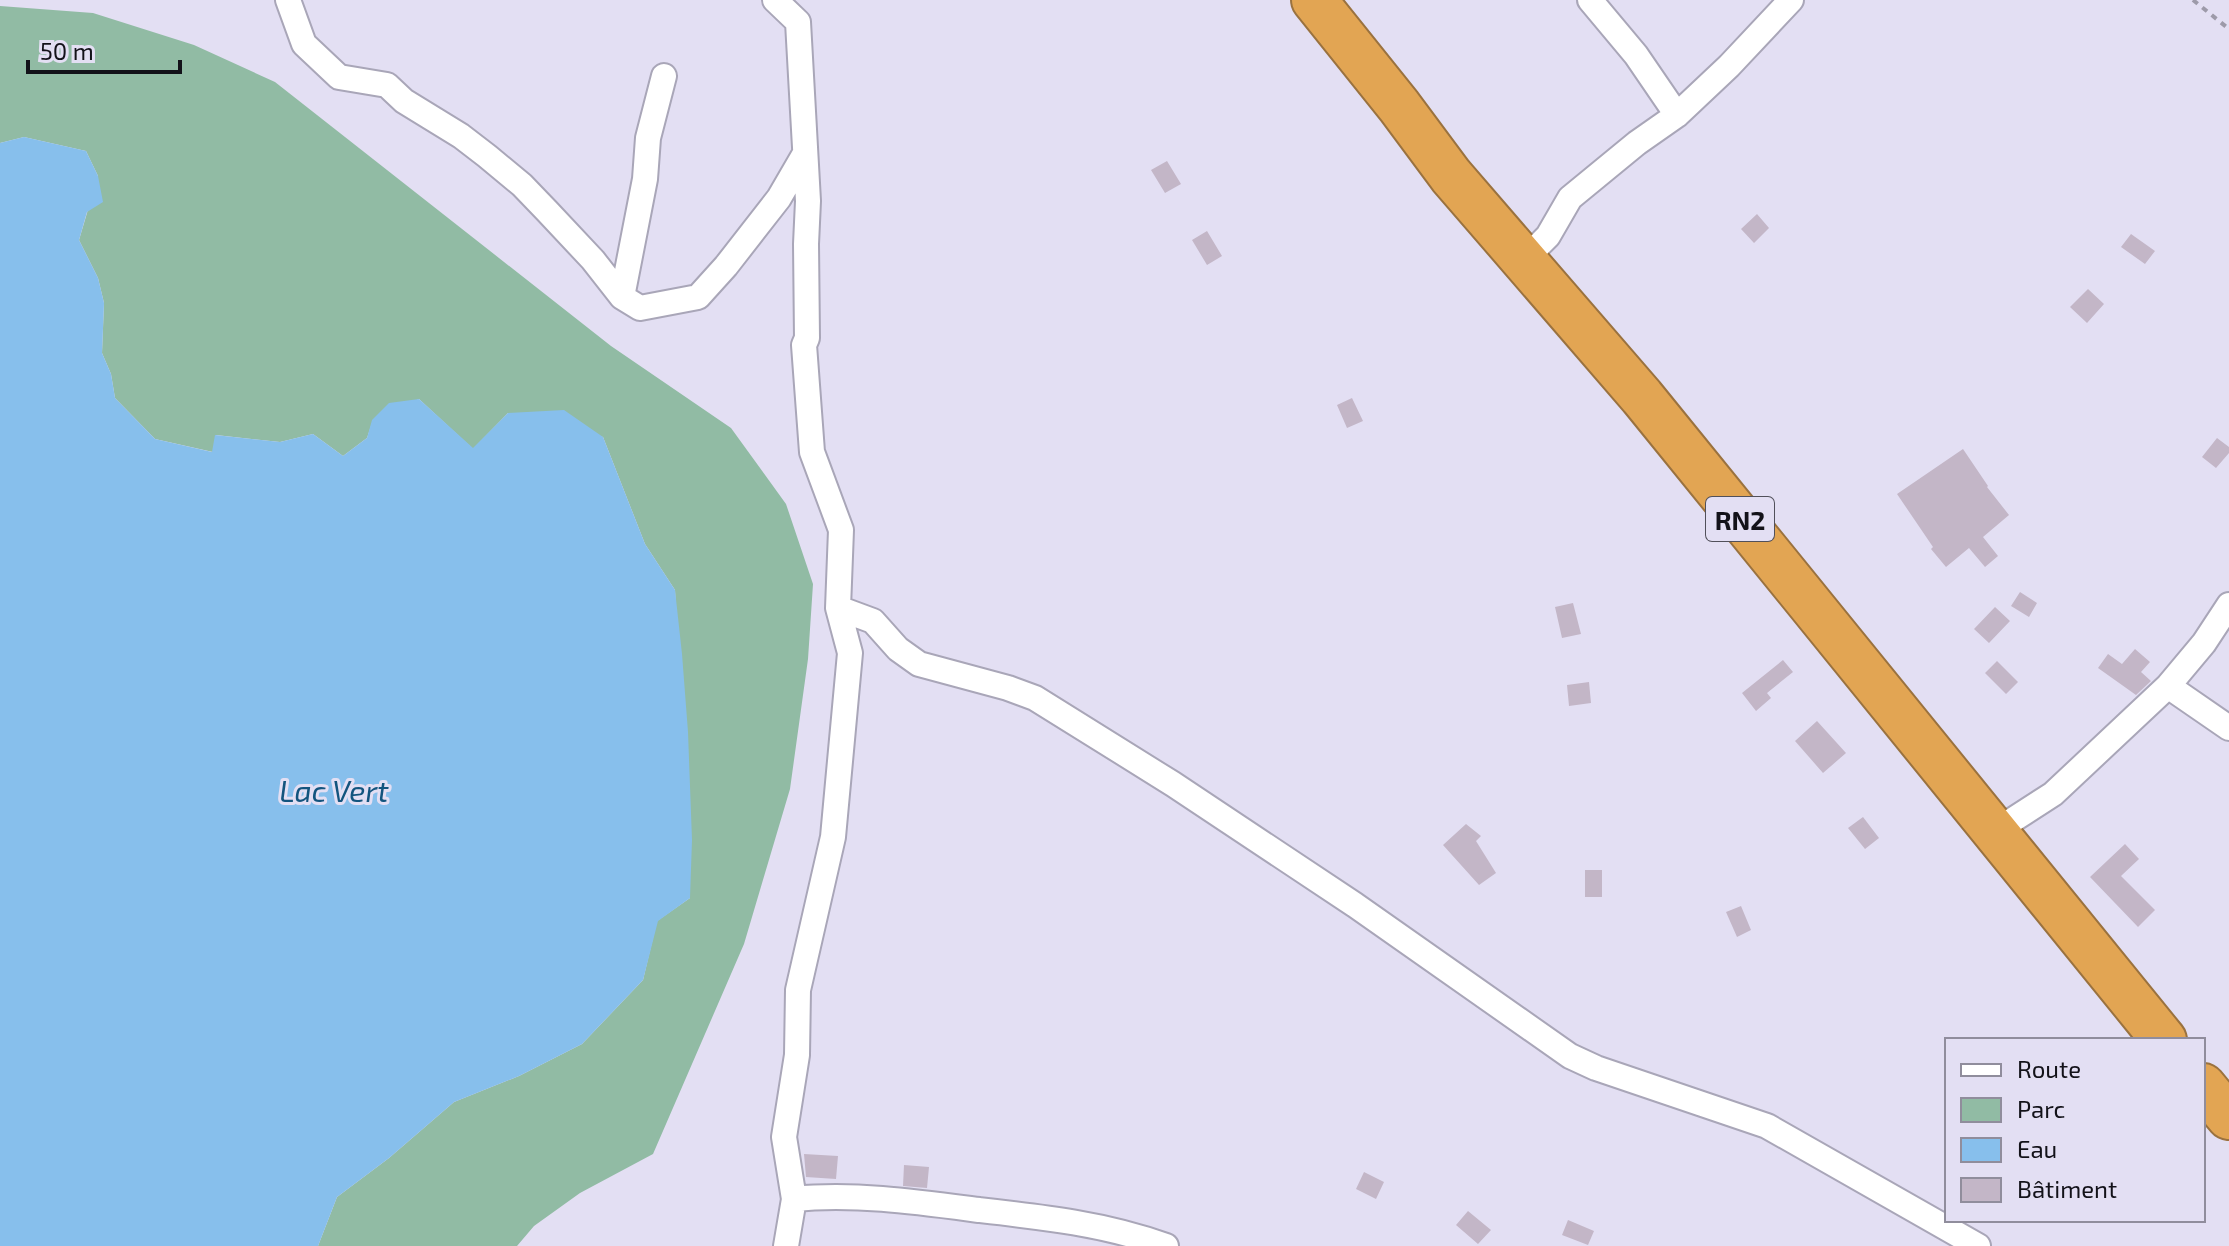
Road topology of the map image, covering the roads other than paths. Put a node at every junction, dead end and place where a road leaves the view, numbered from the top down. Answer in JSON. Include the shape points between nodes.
{"nodes":[{"id":1,"x":288,"y":0,"type":"edge"},
{"id":2,"x":775,"y":0,"type":"edge"},
{"id":3,"x":1314,"y":0,"type":"edge"},
{"id":4,"x":1590,"y":0,"type":"edge"},
{"id":5,"x":1791,"y":0,"type":"edge"},
{"id":6,"x":664,"y":76,"type":"dead end"},
{"id":7,"x":1677,"y":115,"type":"junction"},
{"id":8,"x":804,"y":155,"type":"junction"},
{"id":9,"x":1524,"y":260,"type":"junction"},
{"id":10,"x":622,"y":297,"type":"junction"},
{"id":11,"x":2229,"y":605,"type":"edge"},
{"id":12,"x":838,"y":608,"type":"junction"},
{"id":13,"x":2168,"y":686,"type":"junction"},
{"id":14,"x":2229,"y":728,"type":"edge"},
{"id":15,"x":1994,"y":832,"type":"junction"},
{"id":16,"x":2162,"y":1038,"type":"edge"},
{"id":17,"x":2205,"y":1088,"type":"edge"},
{"id":18,"x":2229,"y":1117,"type":"edge"},
{"id":19,"x":794,"y":1199,"type":"junction"},
{"id":20,"x":1160,"y":1245,"type":"edge"},
{"id":21,"x":786,"y":1246,"type":"edge"},
{"id":22,"x":1978,"y":1246,"type":"edge"}],
"edges":[{"from":1,"to":10,"type":"street","via":[[304,44],[339,77],[387,85],[503,168]]},
{"from":2,"to":8,"type":"street","via":[[798,22]]},
{"from":3,"to":9,"type":"highway","number":"RN2","via":[[1451,176]]},
{"from":4,"to":7,"type":"street"},
{"from":5,"to":7,"type":"street"},
{"from":6,"to":10,"type":"street","via":[[648,138]]},
{"from":7,"to":9,"type":"street","via":[[1570,198],[1548,236]]},
{"from":8,"to":10,"type":"street","via":[[779,198],[698,297],[640,308]]},
{"from":8,"to":12,"type":"street","via":[[804,345],[810,437],[841,530]]},
{"from":9,"to":15,"type":"highway","number":"RN2","via":[[1642,397]]},
{"from":11,"to":13,"type":"street"},
{"from":12,"to":19,"type":"street","via":[[850,653],[833,837],[798,990],[797,1055],[784,1137]]},
{"from":12,"to":22,"type":"street","via":[[873,621],[919,664],[1035,698],[1316,879],[1570,1056],[1767,1126]]},
{"from":13,"to":14,"type":"street"},
{"from":13,"to":15,"type":"street","via":[[2053,794]]},
{"from":15,"to":16,"type":"highway","number":"RN2"},
{"from":17,"to":18,"type":"highway"},
{"from":19,"to":20,"type":"street","via":[[922,1203],[1074,1221]]},
{"from":19,"to":21,"type":"street"}]}
